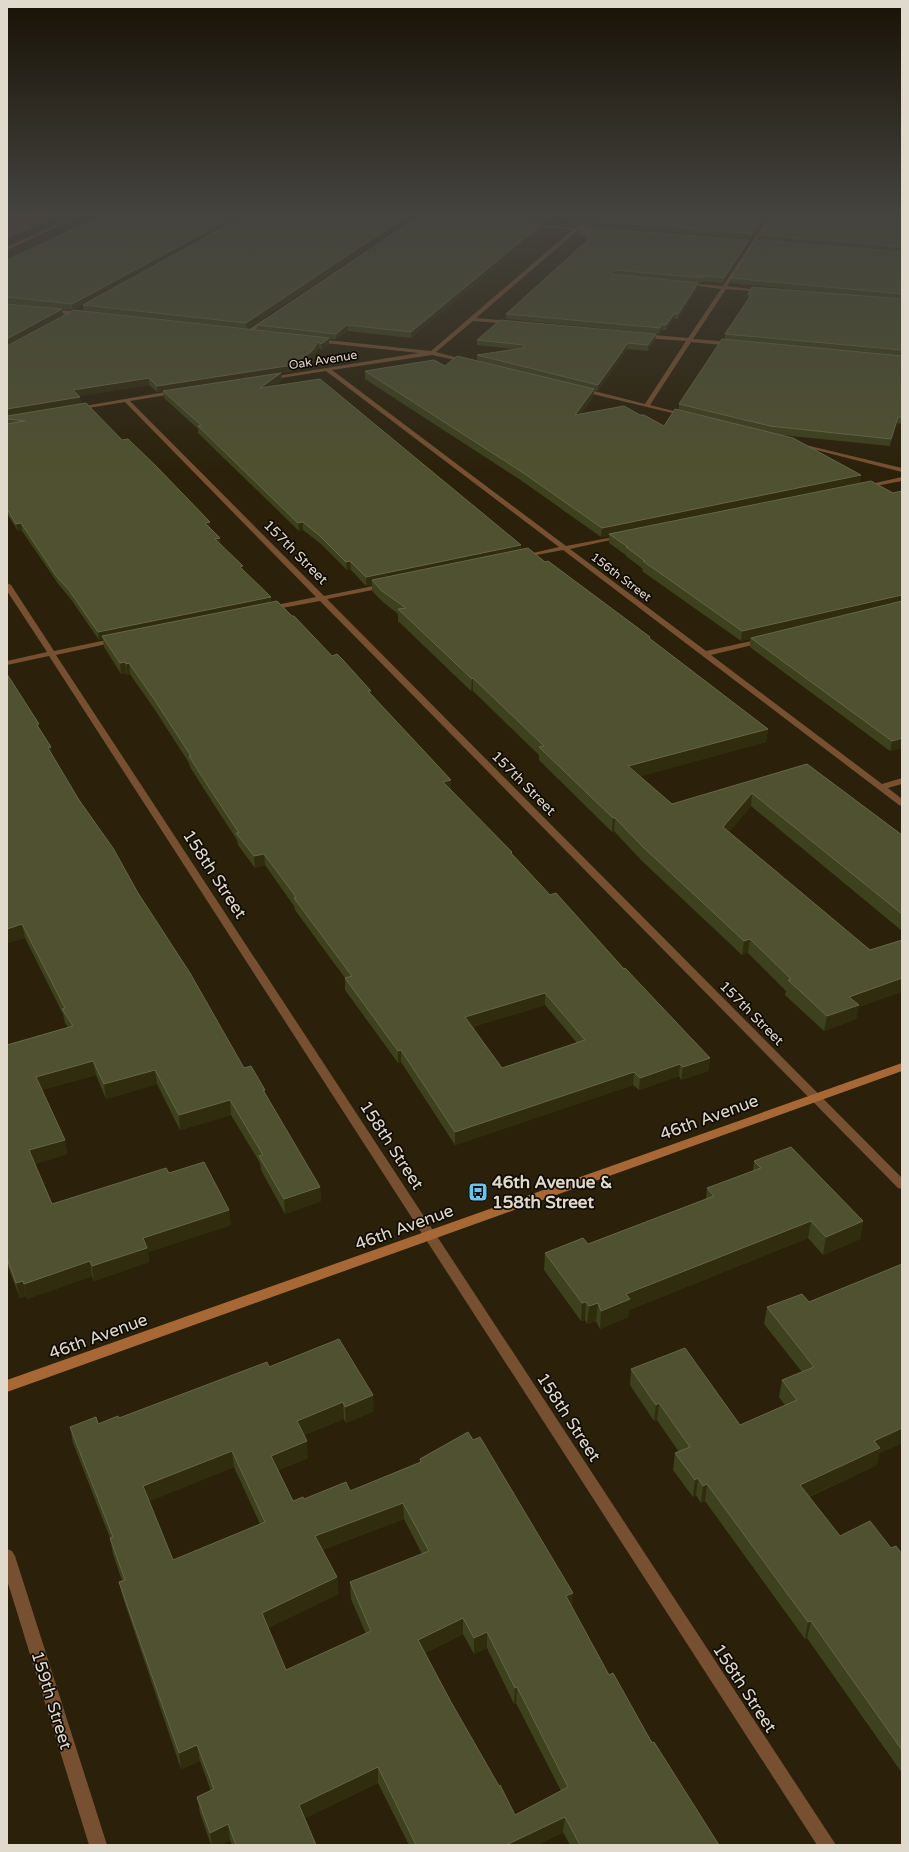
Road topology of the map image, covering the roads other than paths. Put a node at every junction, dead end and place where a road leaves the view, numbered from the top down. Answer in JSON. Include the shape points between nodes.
{"nodes":[{"id":1,"x":492,"y":301,"type":"edge"},
{"id":2,"x":715,"y":301,"type":"edge"},
{"id":3,"x":81,"y":309,"type":"edge"},
{"id":4,"x":44,"y":310,"type":"edge"},
{"id":5,"x":73,"y":313,"type":"junction"},
{"id":6,"x":90,"y":315,"type":"edge"},
{"id":7,"x":274,"y":315,"type":"edge"},
{"id":8,"x":65,"y":318,"type":"edge"},
{"id":9,"x":472,"y":319,"type":"junction"},
{"id":10,"x":515,"y":323,"type":"edge"},
{"id":11,"x":239,"y":332,"type":"edge"},
{"id":12,"x":247,"y":333,"type":"junction"},
{"id":13,"x":255,"y":334,"type":"edge"},
{"id":14,"x":638,"y":335,"type":"edge"},
{"id":15,"x":308,"y":340,"type":"edge"},
{"id":16,"x":690,"y":340,"type":"junction"},
{"id":17,"x":740,"y":345,"type":"edge"},
{"id":18,"x":432,"y":353,"type":"junction"},
{"id":19,"x":474,"y":363,"type":"edge"},
{"id":20,"x":327,"y":369,"type":"junction"},
{"id":21,"x":260,"y":380,"type":"edge"},
{"id":22,"x":579,"y":389,"type":"edge"},
{"id":23,"x":186,"y":391,"type":"edge"},
{"id":24,"x":126,"y":400,"type":"junction"},
{"id":25,"x":646,"y":406,"type":"junction"},
{"id":26,"x":73,"y":408,"type":"edge"},
{"id":27,"x":692,"y":417,"type":"edge"},
{"id":28,"x":791,"y":442,"type":"edge"},
{"id":29,"x":902,"y":470,"type":"edge"},
{"id":30,"x":902,"y":479,"type":"edge"},
{"id":31,"x":856,"y":488,"type":"edge"},
{"id":32,"x":631,"y":534,"type":"edge"},
{"id":33,"x":565,"y":548,"type":"junction"},
{"id":34,"x":516,"y":558,"type":"edge"},
{"id":35,"x":392,"y":584,"type":"edge"},
{"id":36,"x":7,"y":585,"type":"edge"},
{"id":37,"x":322,"y":598,"type":"junction"},
{"id":38,"x":263,"y":610,"type":"edge"},
{"id":39,"x":772,"y":638,"type":"edge"},
{"id":40,"x":122,"y":639,"type":"edge"},
{"id":41,"x":52,"y":654,"type":"junction"},
{"id":42,"x":705,"y":654,"type":"junction"},
{"id":43,"x":7,"y":663,"type":"edge"},
{"id":44,"x":902,"y":781,"type":"edge"},
{"id":45,"x":881,"y":787,"type":"junction"},
{"id":46,"x":902,"y":803,"type":"edge"},
{"id":47,"x":902,"y":1067,"type":"edge"},
{"id":48,"x":815,"y":1097,"type":"junction"},
{"id":49,"x":902,"y":1185,"type":"edge"},
{"id":50,"x":430,"y":1235,"type":"junction"},
{"id":51,"x":7,"y":1386,"type":"edge"},
{"id":52,"x":7,"y":1556,"type":"edge"},
{"id":53,"x":98,"y":1845,"type":"edge"},
{"id":54,"x":827,"y":1845,"type":"edge"}],
"edges":[{"from":1,"to":9,"type":"street"},
{"from":2,"to":16,"type":"street"},
{"from":3,"to":5,"type":"street"},
{"from":4,"to":5,"type":"street"},
{"from":5,"to":6,"type":"street"},
{"from":5,"to":8,"type":"street"},
{"from":7,"to":12,"type":"street"},
{"from":9,"to":10,"type":"street"},
{"from":9,"to":18,"type":"street"},
{"from":11,"to":12,"type":"street"},
{"from":12,"to":13,"type":"street"},
{"from":14,"to":16,"type":"street"},
{"from":15,"to":18,"type":"street"},
{"from":16,"to":17,"type":"street"},
{"from":16,"to":25,"type":"street"},
{"from":18,"to":19,"type":"street"},
{"from":18,"to":20,"type":"street","name":"Oak Avenue"},
{"from":20,"to":21,"type":"street","name":"Oak Avenue"},
{"from":20,"to":33,"type":"street","name":"156th Street"},
{"from":22,"to":25,"type":"street"},
{"from":23,"to":24,"type":"street"},
{"from":24,"to":26,"type":"street"},
{"from":24,"to":37,"type":"street","name":"157th Street"},
{"from":25,"to":27,"type":"street"},
{"from":28,"to":29,"type":"street"},
{"from":30,"to":31,"type":"street"},
{"from":32,"to":33,"type":"street"},
{"from":33,"to":34,"type":"street"},
{"from":33,"to":42,"type":"street","name":"156th Street"},
{"from":35,"to":37,"type":"street"},
{"from":36,"to":41,"type":"street","name":"158th Street"},
{"from":37,"to":38,"type":"street"},
{"from":37,"to":48,"type":"street","name":"157th Street"},
{"from":39,"to":42,"type":"street"},
{"from":40,"to":41,"type":"street"},
{"from":41,"to":43,"type":"street"},
{"from":41,"to":50,"type":"street","name":"158th Street"},
{"from":42,"to":45,"type":"street","name":"156th Street"},
{"from":44,"to":45,"type":"street"},
{"from":45,"to":46,"type":"street","name":"156th Street"},
{"from":47,"to":48,"type":"street","name":"46th Avenue"},
{"from":48,"to":49,"type":"street","name":"157th Street"},
{"from":48,"to":50,"type":"street","name":"46th Avenue"},
{"from":50,"to":51,"type":"street","name":"46th Avenue"},
{"from":50,"to":54,"type":"street","name":"158th Street"},
{"from":52,"to":53,"type":"street","name":"159th Street"}]}
